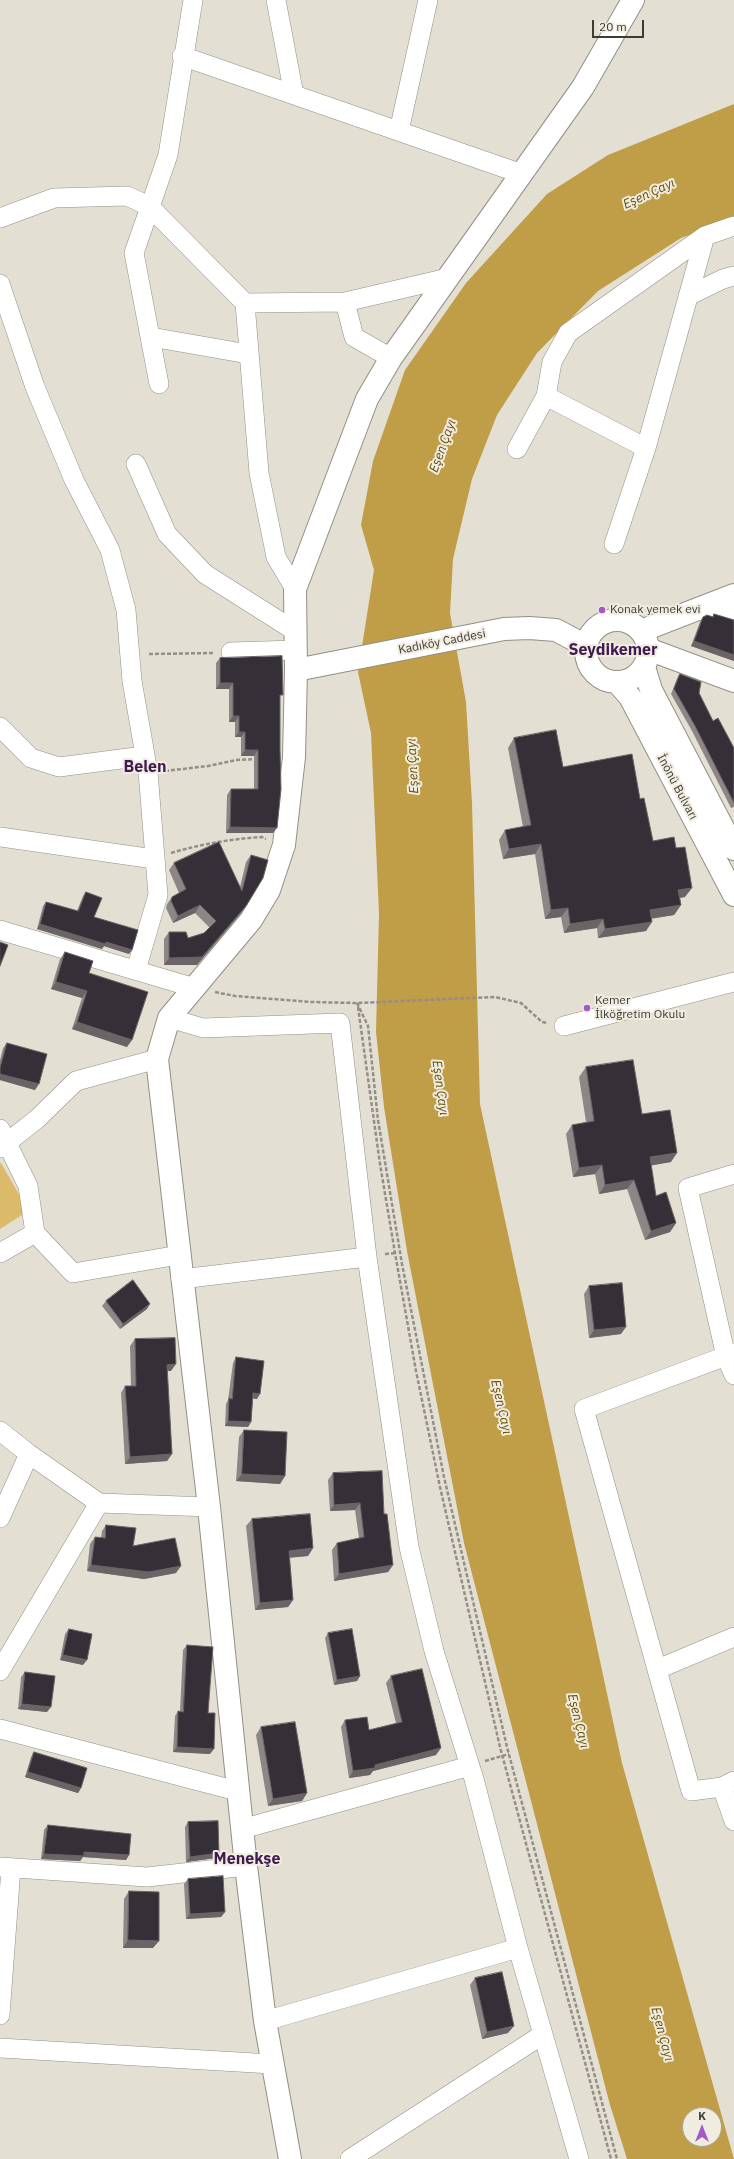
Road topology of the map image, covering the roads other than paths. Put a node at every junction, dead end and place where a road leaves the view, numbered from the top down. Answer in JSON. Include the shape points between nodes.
{"nodes":[{"id":1,"x":192,"y":0,"type":"edge"},
{"id":2,"x":276,"y":0,"type":"edge"},
{"id":3,"x":428,"y":0,"type":"edge"},
{"id":4,"x":633,"y":0,"type":"edge"},
{"id":5,"x":182,"y":56,"type":"junction"},
{"id":6,"x":294,"y":95,"type":"junction"},
{"id":7,"x":399,"y":131,"type":"junction"},
{"id":8,"x":522,"y":174,"type":"junction"},
{"id":9,"x":149,"y":206,"type":"junction"},
{"id":10,"x":0,"y":218,"type":"edge"},
{"id":11,"x":734,"y":226,"type":"edge"},
{"id":12,"x":705,"y":236,"type":"junction"},
{"id":13,"x":734,"y":276,"type":"edge"},
{"id":14,"x":448,"y":278,"type":"junction"},
{"id":15,"x":0,"y":284,"type":"edge"},
{"id":16,"x":688,"y":296,"type":"junction"},
{"id":17,"x":345,"y":302,"type":"junction"},
{"id":18,"x":245,"y":303,"type":"junction"},
{"id":19,"x":151,"y":337,"type":"junction"},
{"id":20,"x":248,"y":354,"type":"junction"},
{"id":21,"x":391,"y":358,"type":"junction"},
{"id":22,"x":159,"y":384,"type":"dead end"},
{"id":23,"x":546,"y":396,"type":"junction"},
{"id":24,"x":646,"y":448,"type":"junction"},
{"id":25,"x":517,"y":449,"type":"dead end"},
{"id":26,"x":136,"y":464,"type":"dead end"},
{"id":27,"x":614,"y":544,"type":"dead end"},
{"id":28,"x":295,"y":589,"type":"junction"},
{"id":29,"x":734,"y":595,"type":"edge"},
{"id":30,"x":707,"y":606,"type":"junction"},
{"id":31,"x":734,"y":615,"type":"edge"},
{"id":32,"x":586,"y":646,"type":"junction"},
{"id":33,"x":644,"y":649,"type":"junction"},
{"id":34,"x":296,"y":650,"type":"junction"},
{"id":35,"x":230,"y":652,"type":"road end"},
{"id":36,"x":734,"y":681,"type":"edge"},
{"id":37,"x":617,"y":682,"type":"junction"},
{"id":38,"x":0,"y":727,"type":"edge"},
{"id":39,"x":146,"y":764,"type":"junction"},
{"id":40,"x":0,"y":837,"type":"edge"},
{"id":41,"x":734,"y":849,"type":"edge"},
{"id":42,"x":154,"y":859,"type":"junction"},
{"id":43,"x":734,"y":895,"type":"edge"},
{"id":44,"x":0,"y":930,"type":"edge"},
{"id":45,"x":136,"y":970,"type":"junction"},
{"id":46,"x":734,"y":982,"type":"edge"},
{"id":47,"x":195,"y":988,"type":"junction"},
{"id":48,"x":169,"y":1018,"type":"junction"},
{"id":49,"x":564,"y":1026,"type":"road end"},
{"id":50,"x":157,"y":1059,"type":"junction"},
{"id":51,"x":3,"y":1140,"type":"edge"},
{"id":52,"x":734,"y":1174,"type":"edge"},
{"id":53,"x":35,"y":1233,"type":"junction"},
{"id":54,"x":0,"y":1253,"type":"edge"},
{"id":55,"x":179,"y":1256,"type":"junction"},
{"id":56,"x":367,"y":1257,"type":"junction"},
{"id":57,"x":181,"y":1280,"type":"junction"},
{"id":58,"x":730,"y":1355,"type":"edge"},
{"id":59,"x":734,"y":1375,"type":"edge"},
{"id":60,"x":0,"y":1431,"type":"edge"},
{"id":61,"x":29,"y":1454,"type":"junction"},
{"id":62,"x":99,"y":1503,"type":"junction"},
{"id":63,"x":209,"y":1507,"type":"junction"},
{"id":64,"x":0,"y":1518,"type":"edge"},
{"id":65,"x":734,"y":1637,"type":"edge"},
{"id":66,"x":658,"y":1669,"type":"junction"},
{"id":67,"x":0,"y":1671,"type":"edge"},
{"id":68,"x":0,"y":1729,"type":"edge"},
{"id":69,"x":470,"y":1766,"type":"junction"},
{"id":70,"x":728,"y":1784,"type":"edge"},
{"id":71,"x":238,"y":1791,"type":"junction"},
{"id":72,"x":734,"y":1821,"type":"edge"},
{"id":73,"x":242,"y":1829,"type":"junction"},
{"id":74,"x":246,"y":1866,"type":"junction"},
{"id":75,"x":5,"y":1867,"type":"edge"},
{"id":76,"x":518,"y":1948,"type":"junction"},
{"id":77,"x":2,"y":1959,"type":"edge"},
{"id":78,"x":0,"y":2015,"type":"edge"},
{"id":79,"x":265,"y":2021,"type":"junction"},
{"id":80,"x":542,"y":2035,"type":"junction"},
{"id":81,"x":0,"y":2048,"type":"edge"},
{"id":82,"x":272,"y":2064,"type":"junction"},
{"id":83,"x":290,"y":2159,"type":"edge"},
{"id":84,"x":350,"y":2159,"type":"edge"},
{"id":85,"x":579,"y":2159,"type":"edge"}],
"edges":[{"from":1,"to":5,"type":"street"},
{"from":2,"to":6,"type":"street"},
{"from":3,"to":7,"type":"street"},
{"from":4,"to":8,"type":"street","via":[[583,87]]},
{"from":5,"to":6,"type":"street"},
{"from":5,"to":9,"type":"street","via":[[168,155]]},
{"from":6,"to":7,"type":"street"},
{"from":7,"to":8,"type":"street"},
{"from":8,"to":14,"type":"street"},
{"from":9,"to":10,"type":"street","via":[[127,196],[54,198]]},
{"from":9,"to":18,"type":"street"},
{"from":9,"to":19,"type":"street","via":[[134,253]]},
{"from":11,"to":12,"type":"street"},
{"from":12,"to":16,"type":"street"},
{"from":12,"to":23,"type":"street","via":[[568,332],[552,362]]},
{"from":13,"to":16,"type":"street"},
{"from":14,"to":17,"type":"street"},
{"from":14,"to":21,"type":"street"},
{"from":15,"to":39,"type":"street","via":[[44,408],[74,480],[110,550],[126,610],[132,681]]},
{"from":16,"to":24,"type":"street"},
{"from":17,"to":18,"type":"street"},
{"from":17,"to":21,"type":"street","via":[[354,337]]},
{"from":18,"to":20,"type":"street"},
{"from":19,"to":20,"type":"street"},
{"from":19,"to":22,"type":"street"},
{"from":20,"to":28,"type":"street","via":[[259,473],[276,557]]},
{"from":21,"to":28,"type":"street","via":[[367,399]]},
{"from":23,"to":24,"type":"street"},
{"from":23,"to":25,"type":"street"},
{"from":24,"to":27,"type":"street"},
{"from":26,"to":34,"type":"street","via":[[167,534],[205,574]]},
{"from":28,"to":34,"type":"street"},
{"from":29,"to":30,"type":"street"},
{"from":30,"to":31,"type":"street"},
{"from":30,"to":33,"type":"street"},
{"from":32,"to":33,"type":"street","via":[[590,636],[606,622],[625,621]]},
{"from":32,"to":34,"type":"street","name":"Kadıköy Caddesi","via":[[556,630],[529,628],[504,629],[338,663]]},
{"from":32,"to":37,"type":"street","via":[[586,657],[594,671],[606,680]]},
{"from":33,"to":36,"type":"street"},
{"from":33,"to":37,"type":"street","via":[[637,675]]},
{"from":33,"to":41,"type":"street","name":"İnönü Bulvarı","via":[[650,690]]},
{"from":34,"to":35,"type":"street"},
{"from":34,"to":47,"type":"street","via":[[294,757],[284,844],[269,890],[251,920]]},
{"from":37,"to":43,"type":"street","name":"İnönü Bulvarı","via":[[630,697]]},
{"from":38,"to":39,"type":"street","via":[[31,758],[59,767]]},
{"from":39,"to":42,"type":"street"},
{"from":40,"to":42,"type":"street"},
{"from":42,"to":45,"type":"street","via":[[158,895]]},
{"from":44,"to":45,"type":"street"},
{"from":45,"to":47,"type":"street"},
{"from":46,"to":49,"type":"street"},
{"from":47,"to":48,"type":"street"},
{"from":48,"to":50,"type":"street"},
{"from":48,"to":56,"type":"street","via":[[203,1028],[340,1023]]},
{"from":50,"to":51,"type":"street","via":[[76,1082],[37,1119]]},
{"from":50,"to":55,"type":"street"},
{"from":51,"to":53,"type":"street","via":[[28,1186]]},
{"from":52,"to":58,"type":"street","via":[[688,1188]]},
{"from":53,"to":54,"type":"street"},
{"from":53,"to":55,"type":"street","via":[[73,1273]]},
{"from":55,"to":57,"type":"street"},
{"from":56,"to":57,"type":"street"},
{"from":56,"to":69,"type":"street","via":[[409,1547],[434,1651]]},
{"from":57,"to":63,"type":"street"},
{"from":58,"to":59,"type":"street"},
{"from":58,"to":66,"type":"street","via":[[584,1409]]},
{"from":60,"to":61,"type":"street"},
{"from":61,"to":62,"type":"street"},
{"from":61,"to":64,"type":"street"},
{"from":62,"to":63,"type":"street"},
{"from":62,"to":67,"type":"street"},
{"from":63,"to":71,"type":"street"},
{"from":65,"to":66,"type":"street"},
{"from":66,"to":70,"type":"street","via":[[690,1791]]},
{"from":68,"to":71,"type":"street"},
{"from":69,"to":73,"type":"street"},
{"from":69,"to":76,"type":"street"},
{"from":70,"to":72,"type":"street"},
{"from":71,"to":73,"type":"street"},
{"from":73,"to":74,"type":"street"},
{"from":74,"to":75,"type":"street","via":[[148,1877]]},
{"from":74,"to":79,"type":"street"},
{"from":75,"to":77,"type":"street"},
{"from":76,"to":79,"type":"street"},
{"from":76,"to":80,"type":"street"},
{"from":77,"to":78,"type":"street"},
{"from":79,"to":82,"type":"street"},
{"from":80,"to":84,"type":"street"},
{"from":80,"to":85,"type":"street"},
{"from":81,"to":82,"type":"street"},
{"from":82,"to":83,"type":"street"}]}
